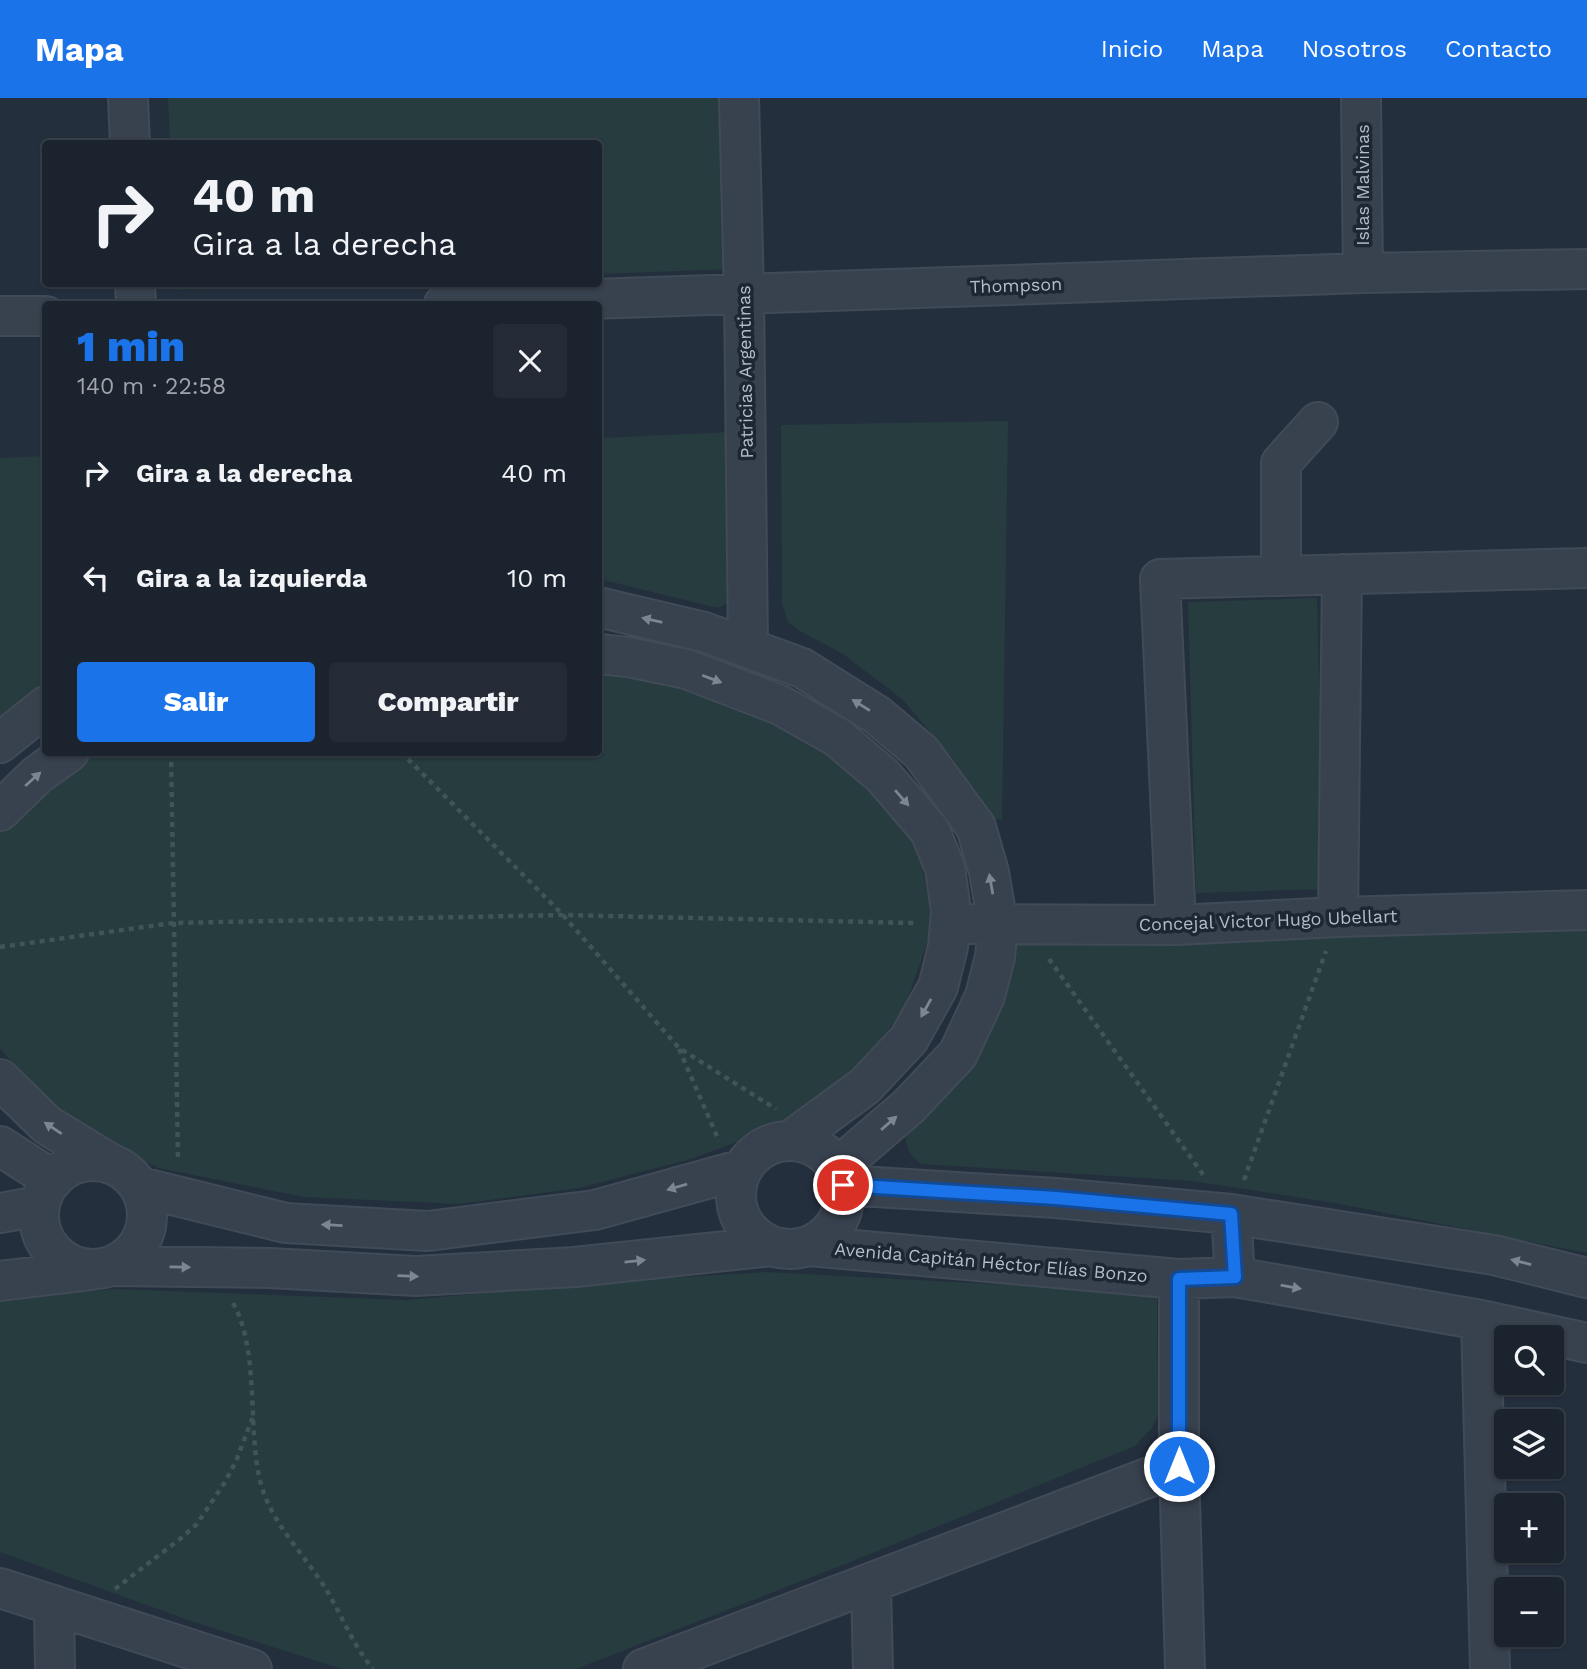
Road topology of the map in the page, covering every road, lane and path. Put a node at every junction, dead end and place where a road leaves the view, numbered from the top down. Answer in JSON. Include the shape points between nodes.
{"nodes":[{"id":1,"x":128,"y":98,"type":"edge"},
{"id":2,"x":739,"y":98,"type":"edge"},
{"id":3,"x":1361,"y":98,"type":"edge"},
{"id":4,"x":130,"y":140,"type":"edge"},
{"id":5,"x":1587,"y":269,"type":"edge"},
{"id":6,"x":1363,"y":273,"type":"junction"},
{"id":7,"x":744,"y":294,"type":"junction"},
{"id":8,"x":534,"y":301,"type":"edge"},
{"id":9,"x":0,"y":316,"type":"edge"},
{"id":10,"x":42,"y":316,"type":"edge"},
{"id":11,"x":1318,"y":422,"type":"dead end"},
{"id":12,"x":1587,"y":568,"type":"edge"},
{"id":13,"x":1342,"y":574,"type":"junction"},
{"id":14,"x":1281,"y":576,"type":"junction"},
{"id":15,"x":602,"y":608,"type":"edge"},
{"id":16,"x":748,"y":647,"type":"junction"},
{"id":17,"x":602,"y":654,"type":"edge"},
{"id":18,"x":42,"y":709,"type":"edge"},
{"id":19,"x":0,"y":743,"type":"edge"},
{"id":20,"x":63,"y":756,"type":"edge"},
{"id":21,"x":171,"y":756,"type":"edge"},
{"id":22,"x":405,"y":756,"type":"edge"},
{"id":23,"x":0,"y":810,"type":"edge"},
{"id":24,"x":1587,"y":910,"type":"edge"},
{"id":25,"x":563,"y":915,"type":"junction"},
{"id":26,"x":1338,"y":917,"type":"junction"},
{"id":27,"x":173,"y":923,"type":"junction"},
{"id":28,"x":950,"y":923,"type":"junction"},
{"id":29,"x":1011,"y":925,"type":"junction"},
{"id":30,"x":1176,"y":925,"type":"junction"},
{"id":31,"x":0,"y":947,"type":"edge"},
{"id":32,"x":679,"y":1048,"type":"junction"},
{"id":33,"x":0,"y":1079,"type":"edge"},
{"id":34,"x":798,"y":1135,"type":"junction"},
{"id":35,"x":0,"y":1146,"type":"edge"},
{"id":36,"x":738,"y":1170,"type":"junction"},
{"id":37,"x":125,"y":1175,"type":"junction"},
{"id":38,"x":840,"y":1176,"type":"junction"},
{"id":39,"x":46,"y":1193,"type":"junction"},
{"id":40,"x":178,"y":1197,"type":"junction"},
{"id":41,"x":0,"y":1213,"type":"edge"},
{"id":42,"x":1231,"y":1214,"type":"junction"},
{"id":43,"x":772,"y":1246,"type":"junction"},
{"id":44,"x":809,"y":1246,"type":"junction"},
{"id":45,"x":209,"y":1267,"type":"junction"},
{"id":46,"x":103,"y":1268,"type":"junction"},
{"id":47,"x":1235,"y":1277,"type":"junction"},
{"id":48,"x":1587,"y":1278,"type":"edge"},
{"id":49,"x":1179,"y":1279,"type":"junction"},
{"id":50,"x":0,"y":1281,"type":"edge"},
{"id":51,"x":1481,"y":1320,"type":"junction"},
{"id":52,"x":1587,"y":1343,"type":"edge"},
{"id":53,"x":253,"y":1416,"type":"junction"},
{"id":54,"x":1179,"y":1466,"type":"junction"},
{"id":55,"x":871,"y":1583,"type":"junction"},
{"id":56,"x":0,"y":1588,"type":"edge"},
{"id":57,"x":67,"y":1609,"type":"junction"},
{"id":58,"x":55,"y":1669,"type":"edge"},
{"id":59,"x":252,"y":1669,"type":"edge"},
{"id":60,"x":373,"y":1669,"type":"edge"},
{"id":61,"x":643,"y":1669,"type":"edge"},
{"id":62,"x":873,"y":1669,"type":"edge"},
{"id":63,"x":1185,"y":1669,"type":"edge"},
{"id":64,"x":1490,"y":1669,"type":"edge"}],
"edges":[{"from":1,"to":4,"type":"street"},
{"from":2,"to":7,"type":"street","name":"Patricias Argentinas"},
{"from":3,"to":6,"type":"street","name":"Islas Malvinas"},
{"from":5,"to":6,"type":"street","name":"Thompson"},
{"from":6,"to":7,"type":"street","name":"Thompson"},
{"from":7,"to":8,"type":"street","name":"Thompson"},
{"from":7,"to":16,"type":"street","name":"Patricias Argentinas"},
{"from":9,"to":10,"type":"street"},
{"from":11,"to":14,"type":"street","via":[[1281,463]]},
{"from":12,"to":13,"type":"street"},
{"from":13,"to":14,"type":"street"},
{"from":13,"to":26,"type":"street"},
{"from":14,"to":30,"type":"street","via":[[1160,579]]},
{"from":16,"to":15,"type":"street","one_way":true},
{"from":29,"to":16,"type":"street","one_way":true,"via":[[976,827],[921,752],[877,715],[802,668]]},
{"from":17,"to":28,"type":"street","one_way":true,"via":[[686,669],[780,705],[837,737],[883,776],[930,831],[945,868]]},
{"from":18,"to":19,"type":"street"},
{"from":23,"to":20,"type":"street","one_way":true},
{"from":21,"to":27,"type":"path"},
{"from":22,"to":25,"type":"path"},
{"from":24,"to":26,"type":"street","name":"Concejal Victor Hugo Ubellart"},
{"from":25,"to":27,"type":"path"},
{"from":25,"to":28,"type":"path"},
{"from":25,"to":32,"type":"path"},
{"from":26,"to":30,"type":"street","name":"Concejal Victor Hugo Ubellart"},
{"from":26,"to":42,"type":"path"},
{"from":27,"to":31,"type":"path"},
{"from":27,"to":40,"type":"path"},
{"from":28,"to":29,"type":"street","name":"Concejal Victor Hugo Ubellart"},
{"from":28,"to":34,"type":"street","one_way":true,"via":[[938,987],[909,1039],[865,1086]]},
{"from":29,"to":30,"type":"street","name":"Concejal Victor Hugo Ubellart"},
{"from":38,"to":29,"type":"street","one_way":true,"via":[[958,1054]]},
{"from":29,"to":42,"type":"path"},
{"from":32,"to":34,"type":"path"},
{"from":32,"to":36,"type":"path"},
{"from":37,"to":33,"type":"street","one_way":true,"via":[[47,1125]]},
{"from":34,"to":36,"type":"street","via":[[771,1144]]},
{"from":34,"to":38,"type":"street","via":[[824,1153]]},
{"from":35,"to":39,"type":"street"},
{"from":36,"to":40,"type":"street","one_way":true,"via":[[595,1210],[428,1231],[286,1223]]},
{"from":36,"to":43,"type":"street","via":[[737,1205],[743,1223],[755,1237]]},
{"from":37,"to":39,"type":"street","via":[[93,1161],[74,1164],[58,1174]]},
{"from":37,"to":40,"type":"street"},
{"from":37,"to":46,"type":"street","via":[[146,1205],[146,1224],[140,1242],[128,1256]]},
{"from":38,"to":42,"type":"street"},
{"from":38,"to":44,"type":"street","via":[[844,1204],[837,1222]]},
{"from":39,"to":41,"type":"street"},
{"from":39,"to":46,"type":"street","via":[[40,1225],[46,1243],[75,1266]]},
{"from":42,"to":47,"type":"street"},
{"from":48,"to":42,"type":"street","one_way":true,"via":[[1493,1255]]},
{"from":43,"to":44,"type":"street","via":[[790,1250]]},
{"from":45,"to":43,"type":"street","one_way":true,"via":[[416,1276],[575,1267]]},
{"from":44,"to":49,"type":"street","name":"Avenida Capitán Héctor Elías Bonzo"},
{"from":46,"to":45,"type":"street","one_way":true},
{"from":45,"to":53,"type":"path","via":[[242,1320]]},
{"from":46,"to":50,"type":"street"},
{"from":47,"to":49,"type":"street","name":"Avenida Capitán Héctor Elías Bonzo"},
{"from":47,"to":51,"type":"street","name":"Avenida Capitán Héctor Elías Bonzo","one_way":true},
{"from":49,"to":54,"type":"street"},
{"from":51,"to":52,"type":"street","name":"Avenida Capitán Héctor Elías Bonzo"},
{"from":51,"to":64,"type":"street"},
{"from":53,"to":57,"type":"path","via":[[236,1461],[197,1524],[143,1568]]},
{"from":53,"to":60,"type":"path","via":[[265,1497]]},
{"from":54,"to":55,"type":"street"},
{"from":54,"to":63,"type":"street"},
{"from":55,"to":61,"type":"street"},
{"from":55,"to":62,"type":"street"},
{"from":56,"to":57,"type":"street"},
{"from":57,"to":58,"type":"street"},
{"from":57,"to":59,"type":"street"}]}
